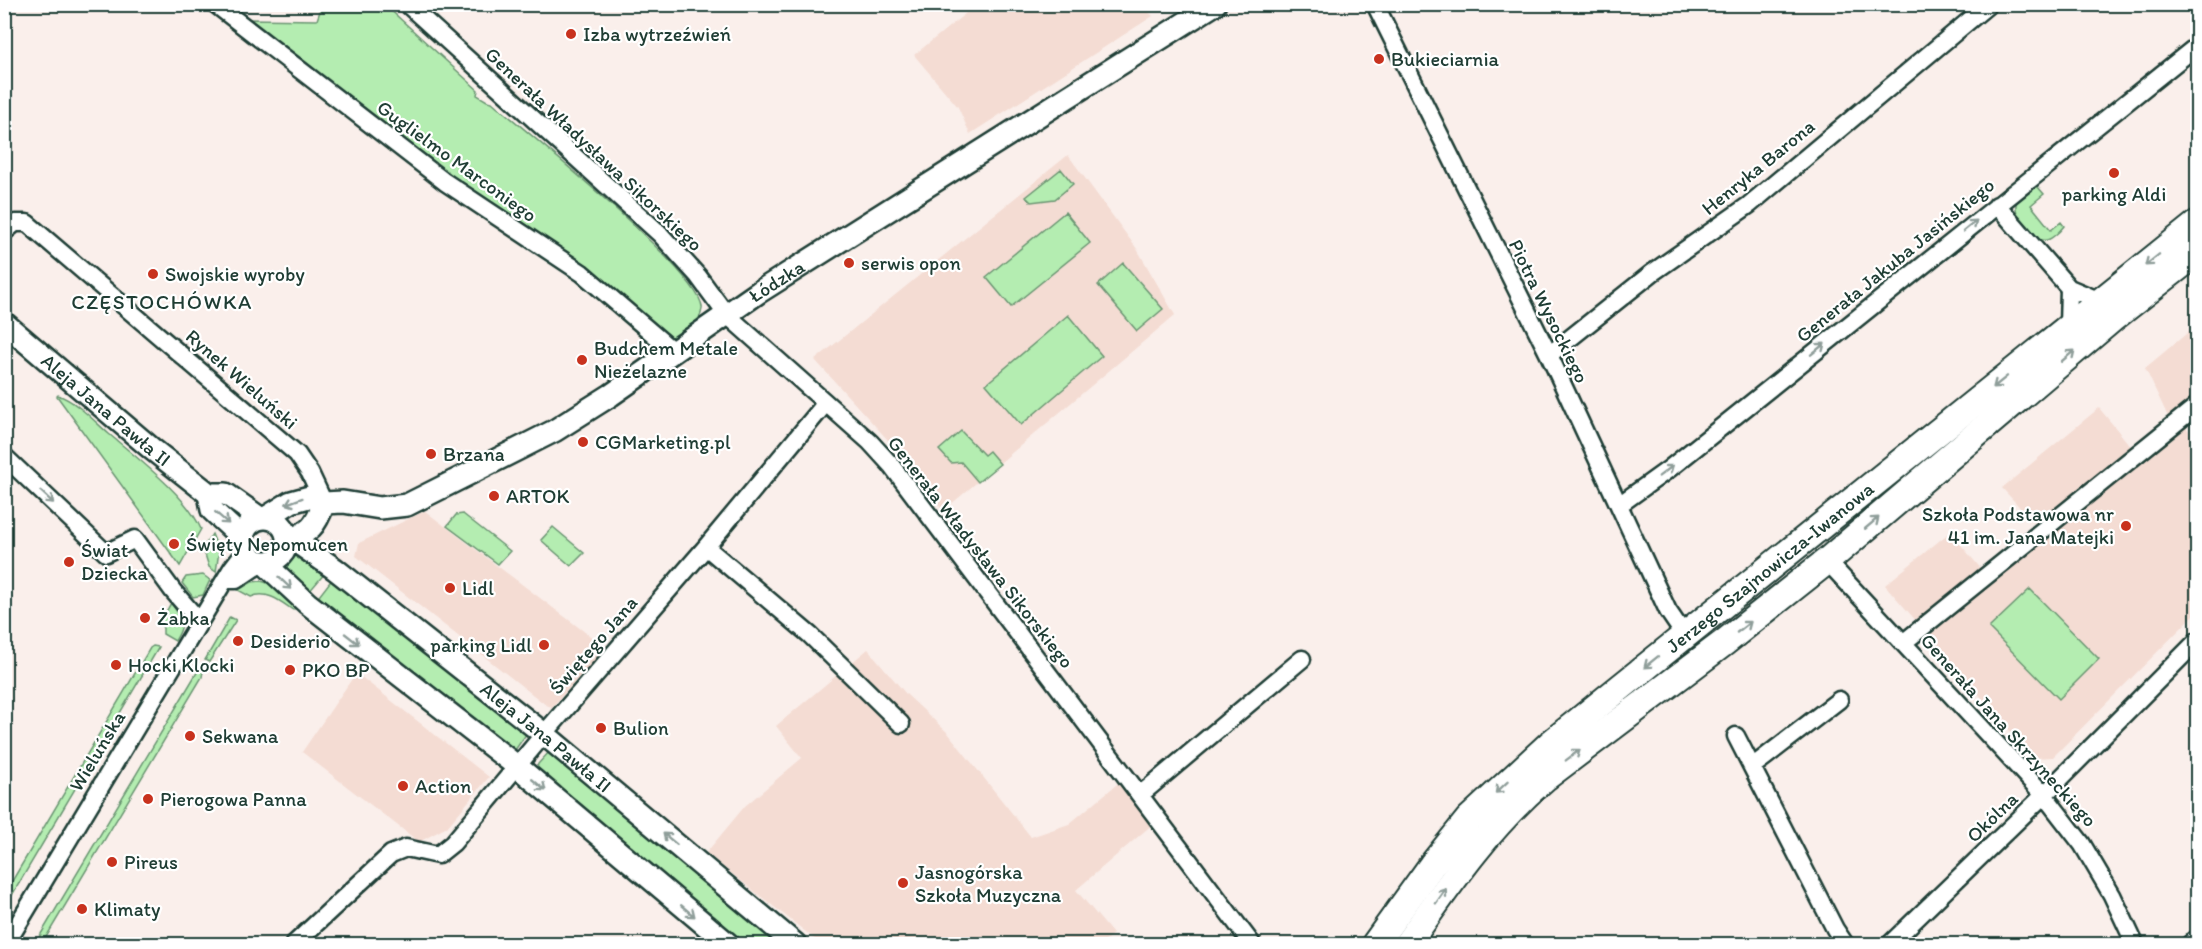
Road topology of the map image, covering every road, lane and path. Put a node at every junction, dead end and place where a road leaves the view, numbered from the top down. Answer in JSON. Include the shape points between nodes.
{"nodes":[{"id":1,"x":215,"y":4,"type":"edge"},
{"id":2,"x":407,"y":4,"type":"edge"},
{"id":3,"x":1215,"y":4,"type":"edge"},
{"id":4,"x":1375,"y":4,"type":"edge"},
{"id":5,"x":1989,"y":4,"type":"edge"},
{"id":6,"x":2198,"y":45,"type":"edge"},
{"id":7,"x":1997,"y":205,"type":"junction"},
{"id":8,"x":2198,"y":223,"type":"edge"},
{"id":9,"x":4,"y":232,"type":"edge"},
{"id":10,"x":2198,"y":252,"type":"edge"},
{"id":11,"x":2068,"y":288,"type":"junction"},
{"id":12,"x":2100,"y":301,"type":"junction"},
{"id":13,"x":726,"y":314,"type":"junction"},
{"id":14,"x":4,"y":323,"type":"edge"},
{"id":15,"x":2068,"y":327,"type":"junction"},
{"id":16,"x":673,"y":351,"type":"junction"},
{"id":17,"x":1549,"y":355,"type":"junction"},
{"id":18,"x":825,"y":404,"type":"junction"},
{"id":19,"x":2198,"y":405,"type":"edge"},
{"id":20,"x":4,"y":456,"type":"edge"},
{"id":21,"x":209,"y":494,"type":"junction"},
{"id":22,"x":324,"y":503,"type":"junction"},
{"id":23,"x":1619,"y":505,"type":"junction"},
{"id":24,"x":263,"y":517,"type":"junction"},
{"id":25,"x":287,"y":542,"type":"junction"},
{"id":26,"x":706,"y":547,"type":"junction"},
{"id":27,"x":250,"y":551,"type":"junction"},
{"id":28,"x":1827,"y":561,"type":"junction"},
{"id":29,"x":200,"y":622,"type":"junction"},
{"id":30,"x":1685,"y":636,"type":"junction"},
{"id":31,"x":2198,"y":640,"type":"edge"},
{"id":32,"x":1904,"y":643,"type":"junction"},
{"id":33,"x":1302,"y":659,"type":"dead end"},
{"id":34,"x":1839,"y":700,"type":"dead end"},
{"id":35,"x":901,"y":724,"type":"dead end"},
{"id":36,"x":544,"y":734,"type":"junction"},
{"id":37,"x":1736,"y":736,"type":"dead end"},
{"id":38,"x":518,"y":767,"type":"junction"},
{"id":39,"x":1752,"y":767,"type":"junction"},
{"id":40,"x":1140,"y":795,"type":"junction"},
{"id":41,"x":2044,"y":795,"type":"junction"},
{"id":42,"x":2198,"y":938,"type":"edge"},
{"id":43,"x":6,"y":945,"type":"edge"},
{"id":44,"x":294,"y":945,"type":"edge"},
{"id":45,"x":728,"y":945,"type":"edge"},
{"id":46,"x":795,"y":945,"type":"edge"},
{"id":47,"x":1252,"y":945,"type":"edge"},
{"id":48,"x":1375,"y":945,"type":"edge"},
{"id":49,"x":1407,"y":945,"type":"edge"},
{"id":50,"x":1845,"y":945,"type":"edge"},
{"id":51,"x":1890,"y":945,"type":"edge"},
{"id":52,"x":2135,"y":945,"type":"edge"},
{"id":53,"x":2190,"y":945,"type":"edge"}],
"edges":[{"from":1,"to":16,"type":"street","name":"Guglielmo Marconiego","via":[[445,182],[582,273]]},
{"from":2,"to":13,"type":"street","name":"Generała Władysława Sikorskiego","via":[[660,234]]},
{"from":3,"to":13,"type":"street","name":"Łódzka"},
{"from":4,"to":17,"type":"street","name":"Piotra Wysockiego"},
{"from":5,"to":17,"type":"street","name":"Henryka Barona","via":[[1749,205],[1652,273]]},
{"from":6,"to":7,"type":"street","name":"Generała Jakuba Jasińskiego"},
{"from":7,"to":11,"type":"street"},
{"from":23,"to":7,"type":"street","name":"Generała Jakuba Jasińskiego","one_way":true},
{"from":8,"to":12,"type":"main road","name":"Jerzego Szajnowicza-Iwanowa","one_way":true},
{"from":9,"to":22,"type":"street","name":"Rynek Wieluński","via":[[15,223],[27,223],[297,454]]},
{"from":28,"to":10,"type":"main road","name":"Jerzego Szajnowicza-Iwanowa","one_way":true,"via":[[2112,319]]},
{"from":11,"to":12,"type":"street"},
{"from":11,"to":15,"type":"street"},
{"from":12,"to":15,"type":"main road","name":"Jerzego Szajnowicza-Iwanowa"},
{"from":13,"to":16,"type":"street","name":"Łódzka"},
{"from":13,"to":18,"type":"street","name":"Generała Władysława Sikorskiego"},
{"from":14,"to":21,"type":"street","name":"Aleja Jana Pawła II"},
{"from":15,"to":30,"type":"main road","name":"Jerzego Szajnowicza-Iwanowa","one_way":true},
{"from":16,"to":22,"type":"street","name":"Łódzka","via":[[554,431],[407,505],[380,508]]},
{"from":17,"to":23,"type":"street","name":"Piotra Wysockiego"},
{"from":18,"to":26,"type":"street","name":"Świętego Jana"},
{"from":18,"to":40,"type":"street","name":"Generała Władysława Sikorskiego","via":[[891,465]]},
{"from":19,"to":32,"type":"street"},
{"from":20,"to":29,"type":"street","one_way":true,"via":[[106,553],[135,539]]},
{"from":21,"to":24,"type":"street","name":"Aleja Jana Pawła II","via":[[226,494]]},
{"from":21,"to":27,"type":"street","name":"Aleja Jana Pawła II","one_way":true,"via":[[212,510]]},
{"from":22,"to":24,"type":"street","name":"Łódzka","one_way":true,"via":[[309,497],[296,499]]},
{"from":22,"to":25,"type":"street","via":[[317,522],[306,533]]},
{"from":23,"to":30,"type":"street","name":"Piotra Wysockiego","via":[[1668,611]]},
{"from":24,"to":25,"type":"street","via":[[280,523]]},
{"from":24,"to":27,"type":"street","via":[[248,525]]},
{"from":25,"to":27,"type":"street","via":[[276,559]]},
{"from":25,"to":36,"type":"street","name":"Aleja Jana Pawła II","via":[[298,543],[335,569]]},
{"from":26,"to":35,"type":"street","via":[[810,635]]},
{"from":26,"to":36,"type":"street","name":"Świętego Jana"},
{"from":27,"to":29,"type":"street","name":"Wieluńska","via":[[232,568]]},
{"from":27,"to":38,"type":"street","name":"Aleja Jana Pawła II","one_way":true,"via":[[306,603]]},
{"from":28,"to":32,"type":"street","name":"Generała Jana Skrzyneckiego"},
{"from":49,"to":28,"type":"main road","name":"Jerzego Szajnowicza-Iwanowa","one_way":true,"via":[[1452,879],[1521,798]]},
{"from":29,"to":43,"type":"street","name":"Wieluńska"},
{"from":30,"to":48,"type":"main road","name":"Jerzego Szajnowicza-Iwanowa","one_way":true,"via":[[1550,744],[1469,819]]},
{"from":31,"to":41,"type":"street","name":"Okólna"},
{"from":32,"to":41,"type":"street","name":"Generała Jana Skrzyneckiego"},
{"from":33,"to":40,"type":"street"},
{"from":34,"to":39,"type":"street"},
{"from":36,"to":38,"type":"street","name":"Świętego Jana"},
{"from":46,"to":36,"type":"street","name":"Aleja Jana Pawła II","one_way":true},
{"from":37,"to":39,"type":"street"},
{"from":38,"to":44,"type":"street","name":"Świętego Jana","via":[[446,849],[438,855],[406,848],[391,854]]},
{"from":38,"to":45,"type":"street","name":"Aleja Jana Pawła II","one_way":true},
{"from":39,"to":50,"type":"street"},
{"from":40,"to":47,"type":"street","name":"Generała Władysława Sikorskiego"},
{"from":41,"to":51,"type":"street","name":"Okólna"},
{"from":41,"to":52,"type":"street","name":"Generała Jana Skrzyneckiego","via":[[2082,844],[2112,894]]},
{"from":42,"to":53,"type":"street"}]}
